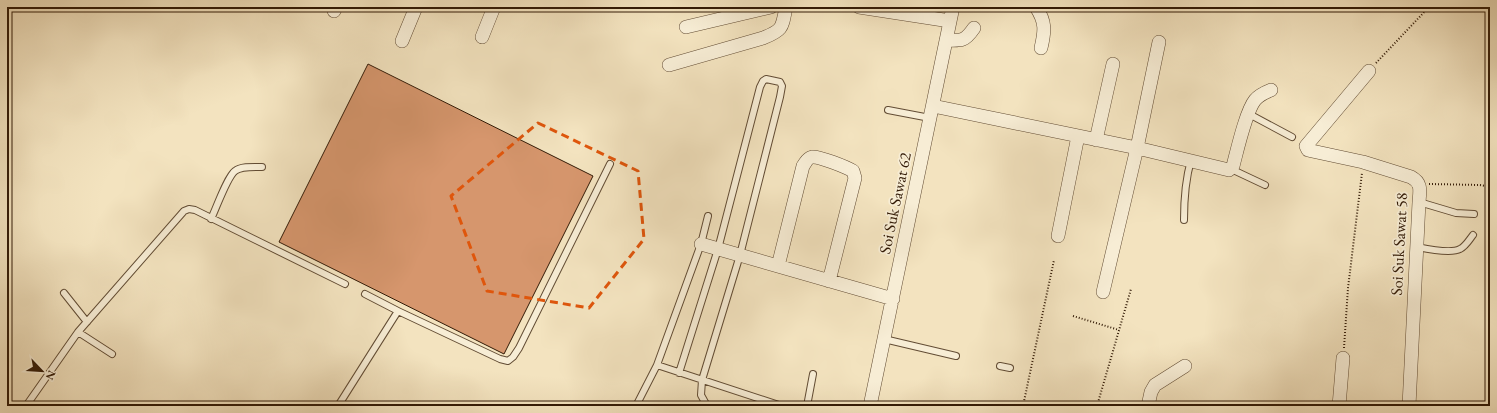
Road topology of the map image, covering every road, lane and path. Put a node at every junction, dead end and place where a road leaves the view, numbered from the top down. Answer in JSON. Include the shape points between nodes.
{"nodes":[{"id":1,"x":416,"y":7,"type":"edge"},
{"id":2,"x":494,"y":7,"type":"edge"},
{"id":3,"x":772,"y":7,"type":"edge"},
{"id":4,"x":786,"y":7,"type":"edge"},
{"id":5,"x":859,"y":7,"type":"edge"},
{"id":6,"x":953,"y":7,"type":"edge"},
{"id":7,"x":1036,"y":7,"type":"edge"},
{"id":8,"x":1429,"y":7,"type":"edge"},
{"id":9,"x":928,"y":12,"type":"edge"},
{"id":10,"x":950,"y":21,"type":"junction"},
{"id":11,"x":686,"y":27,"type":"dead end"},
{"id":12,"x":974,"y":28,"type":"dead end"},
{"id":13,"x":482,"y":37,"type":"dead end"},
{"id":14,"x":946,"y":40,"type":"junction"},
{"id":15,"x":402,"y":41,"type":"dead end"},
{"id":16,"x":1159,"y":42,"type":"dead end"},
{"id":17,"x":1041,"y":48,"type":"dead end"},
{"id":18,"x":1113,"y":64,"type":"dead end"},
{"id":19,"x":669,"y":65,"type":"dead end"},
{"id":20,"x":1369,"y":71,"type":"joint"},
{"id":21,"x":1272,"y":90,"type":"dead end"},
{"id":22,"x":888,"y":110,"type":"dead end"},
{"id":23,"x":932,"y":112,"type":"junction"},
{"id":24,"x":1248,"y":114,"type":"junction"},
{"id":25,"x":1078,"y":136,"type":"junction"},
{"id":26,"x":1292,"y":137,"type":"dead end"},
{"id":27,"x":1096,"y":140,"type":"junction"},
{"id":28,"x":1138,"y":148,"type":"junction"},
{"id":29,"x":1191,"y":160,"type":"junction"},
{"id":30,"x":1363,"y":162,"type":"junction"},
{"id":31,"x":610,"y":164,"type":"dead end"},
{"id":32,"x":262,"y":166,"type":"dead end"},
{"id":33,"x":1231,"y":169,"type":"junction"},
{"id":34,"x":1419,"y":184,"type":"junction"},
{"id":35,"x":1265,"y":185,"type":"dead end"},
{"id":36,"x":1490,"y":187,"type":"edge"},
{"id":37,"x":1420,"y":202,"type":"junction"},
{"id":38,"x":1474,"y":214,"type":"dead end"},
{"id":39,"x":708,"y":216,"type":"dead end"},
{"id":40,"x":211,"y":218,"type":"junction"},
{"id":41,"x":1184,"y":220,"type":"dead end"},
{"id":42,"x":1473,"y":235,"type":"dead end"},
{"id":43,"x":1058,"y":236,"type":"dead end"},
{"id":44,"x":701,"y":244,"type":"junction"},
{"id":45,"x":1417,"y":248,"type":"junction"},
{"id":46,"x":718,"y":249,"type":"junction"},
{"id":47,"x":740,"y":255,"type":"junction"},
{"id":48,"x":1054,"y":260,"type":"dead end"},
{"id":49,"x":778,"y":266,"type":"junction"},
{"id":50,"x":829,"y":281,"type":"junction"},
{"id":51,"x":345,"y":284,"type":"dead end"},
{"id":52,"x":1131,"y":289,"type":"dead end"},
{"id":53,"x":1103,"y":292,"type":"dead end"},
{"id":54,"x":64,"y":293,"type":"dead end"},
{"id":55,"x":365,"y":294,"type":"dead end"},
{"id":56,"x":893,"y":299,"type":"junction"},
{"id":57,"x":398,"y":312,"type":"junction"},
{"id":58,"x":1073,"y":316,"type":"dead end"},
{"id":59,"x":87,"y":322,"type":"junction"},
{"id":60,"x":1119,"y":330,"type":"junction"},
{"id":61,"x":78,"y":332,"type":"junction"},
{"id":62,"x":884,"y":339,"type":"junction"},
{"id":63,"x":112,"y":354,"type":"dead end"},
{"id":64,"x":956,"y":356,"type":"dead end"},
{"id":65,"x":1343,"y":358,"type":"joint"},
{"id":66,"x":657,"y":365,"type":"junction"},
{"id":67,"x":1000,"y":366,"type":"dead end"},
{"id":68,"x":1185,"y":366,"type":"dead end"},
{"id":69,"x":1010,"y":368,"type":"dead end"},
{"id":70,"x":679,"y":373,"type":"junction"},
{"id":71,"x":813,"y":374,"type":"dead end"},
{"id":72,"x":702,"y":380,"type":"junction"},
{"id":73,"x":26,"y":406,"type":"edge"},
{"id":74,"x":338,"y":406,"type":"edge"},
{"id":75,"x":636,"y":406,"type":"edge"},
{"id":76,"x":707,"y":406,"type":"edge"},
{"id":77,"x":782,"y":406,"type":"edge"},
{"id":78,"x":806,"y":406,"type":"edge"},
{"id":79,"x":870,"y":406,"type":"edge"},
{"id":80,"x":1023,"y":406,"type":"edge"},
{"id":81,"x":1097,"y":406,"type":"edge"},
{"id":82,"x":1148,"y":406,"type":"edge"},
{"id":83,"x":1339,"y":406,"type":"edge"},
{"id":84,"x":1409,"y":406,"type":"edge"}],
"edges":[{"from":1,"to":15,"type":"street"},
{"from":2,"to":13,"type":"street"},
{"from":3,"to":11,"type":"street"},
{"from":4,"to":19,"type":"street","via":[[779,31],[773,34]]},
{"from":5,"to":9,"type":"street"},
{"from":6,"to":10,"type":"street","name":"Soi Suk Sawat 62"},
{"from":7,"to":17,"type":"street","via":[[1044,24]]},
{"from":8,"to":20,"type":"path"},
{"from":9,"to":10,"type":"street"},
{"from":10,"to":14,"type":"street","name":"Soi Suk Sawat 62"},
{"from":12,"to":14,"type":"street","via":[[960,41]]},
{"from":14,"to":23,"type":"street","name":"Soi Suk Sawat 62"},
{"from":16,"to":28,"type":"street"},
{"from":18,"to":27,"type":"street"},
{"from":20,"to":30,"type":"street","name":"Soi Suk Sawat 58","via":[[1306,146],[1308,150]]},
{"from":21,"to":24,"type":"street","via":[[1254,100]]},
{"from":22,"to":23,"type":"lane"},
{"from":23,"to":25,"type":"street"},
{"from":23,"to":56,"type":"street","name":"Soi Suk Sawat 62"},
{"from":24,"to":26,"type":"lane"},
{"from":24,"to":33,"type":"street"},
{"from":25,"to":27,"type":"street"},
{"from":25,"to":43,"type":"street"},
{"from":27,"to":28,"type":"street"},
{"from":28,"to":29,"type":"street"},
{"from":28,"to":53,"type":"street"},
{"from":29,"to":33,"type":"street"},
{"from":29,"to":41,"type":"lane","via":[[1184,190]]},
{"from":30,"to":34,"type":"street","name":"Soi Suk Sawat 58","via":[[1411,177]]},
{"from":30,"to":65,"type":"path","via":[[1348,288]]},
{"from":31,"to":57,"type":"lane","via":[[519,348],[508,361]]},
{"from":32,"to":40,"type":"lane","via":[[235,171]]},
{"from":33,"to":35,"type":"lane"},
{"from":34,"to":36,"type":"path"},
{"from":34,"to":37,"type":"street","name":"Soi Suk Sawat 58"},
{"from":37,"to":38,"type":"lane"},
{"from":37,"to":45,"type":"street","name":"Soi Suk Sawat 58"},
{"from":39,"to":44,"type":"lane"},
{"from":40,"to":51,"type":"lane"},
{"from":40,"to":59,"type":"lane","via":[[194,210],[184,211]]},
{"from":42,"to":45,"type":"lane","via":[[1459,250]]},
{"from":44,"to":46,"type":"street"},
{"from":44,"to":66,"type":"lane"},
{"from":45,"to":84,"type":"street","name":"Soi Suk Sawat 58"},
{"from":46,"to":47,"type":"street"},
{"from":46,"to":47,"type":"lane","via":[[760,87],[766,79],[775,80],[782,86]]},
{"from":46,"to":70,"type":"lane"},
{"from":47,"to":49,"type":"street"},
{"from":47,"to":72,"type":"lane"},
{"from":48,"to":80,"type":"path"},
{"from":49,"to":50,"type":"street"},
{"from":49,"to":50,"type":"street","via":[[803,166],[808,159],[814,157],[853,171],[855,178]]},
{"from":50,"to":56,"type":"street"},
{"from":52,"to":60,"type":"path"},
{"from":54,"to":59,"type":"lane"},
{"from":55,"to":57,"type":"lane"},
{"from":56,"to":62,"type":"street","name":"Soi Suk Sawat 62"},
{"from":57,"to":74,"type":"lane"},
{"from":58,"to":60,"type":"path"},
{"from":59,"to":61,"type":"lane"},
{"from":60,"to":81,"type":"path"},
{"from":61,"to":63,"type":"lane"},
{"from":61,"to":73,"type":"lane"},
{"from":62,"to":64,"type":"lane"},
{"from":62,"to":79,"type":"street","name":"Soi Suk Sawat 62"},
{"from":65,"to":83,"type":"street"},
{"from":66,"to":70,"type":"lane"},
{"from":66,"to":75,"type":"lane"},
{"from":67,"to":69,"type":"lane"},
{"from":68,"to":82,"type":"street","via":[[1155,385]]},
{"from":70,"to":72,"type":"lane"},
{"from":71,"to":78,"type":"lane"},
{"from":72,"to":76,"type":"lane","via":[[701,395]]},
{"from":72,"to":77,"type":"lane"}]}
